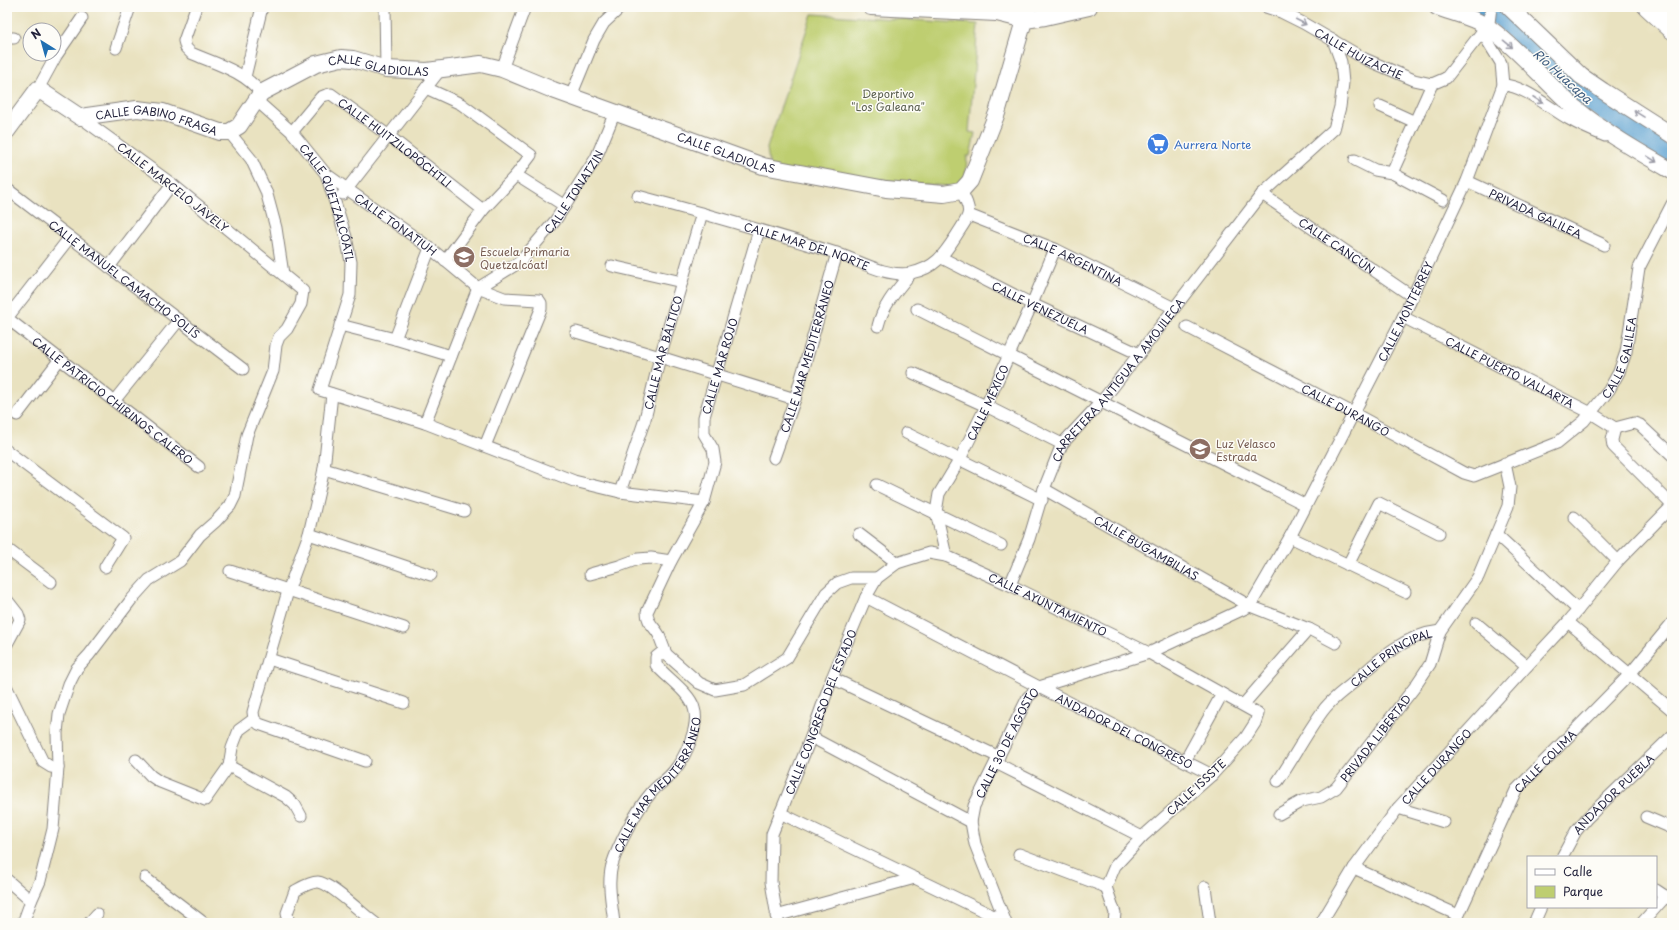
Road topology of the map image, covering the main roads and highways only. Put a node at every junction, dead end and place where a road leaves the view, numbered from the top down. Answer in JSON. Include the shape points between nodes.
{"nodes":[{"id":1,"x":1670,"y":7,"type":"edge"},
{"id":2,"x":1672,"y":9,"type":"edge"}],
"edges":[{"from":1,"to":2,"type":"highway"}]}
